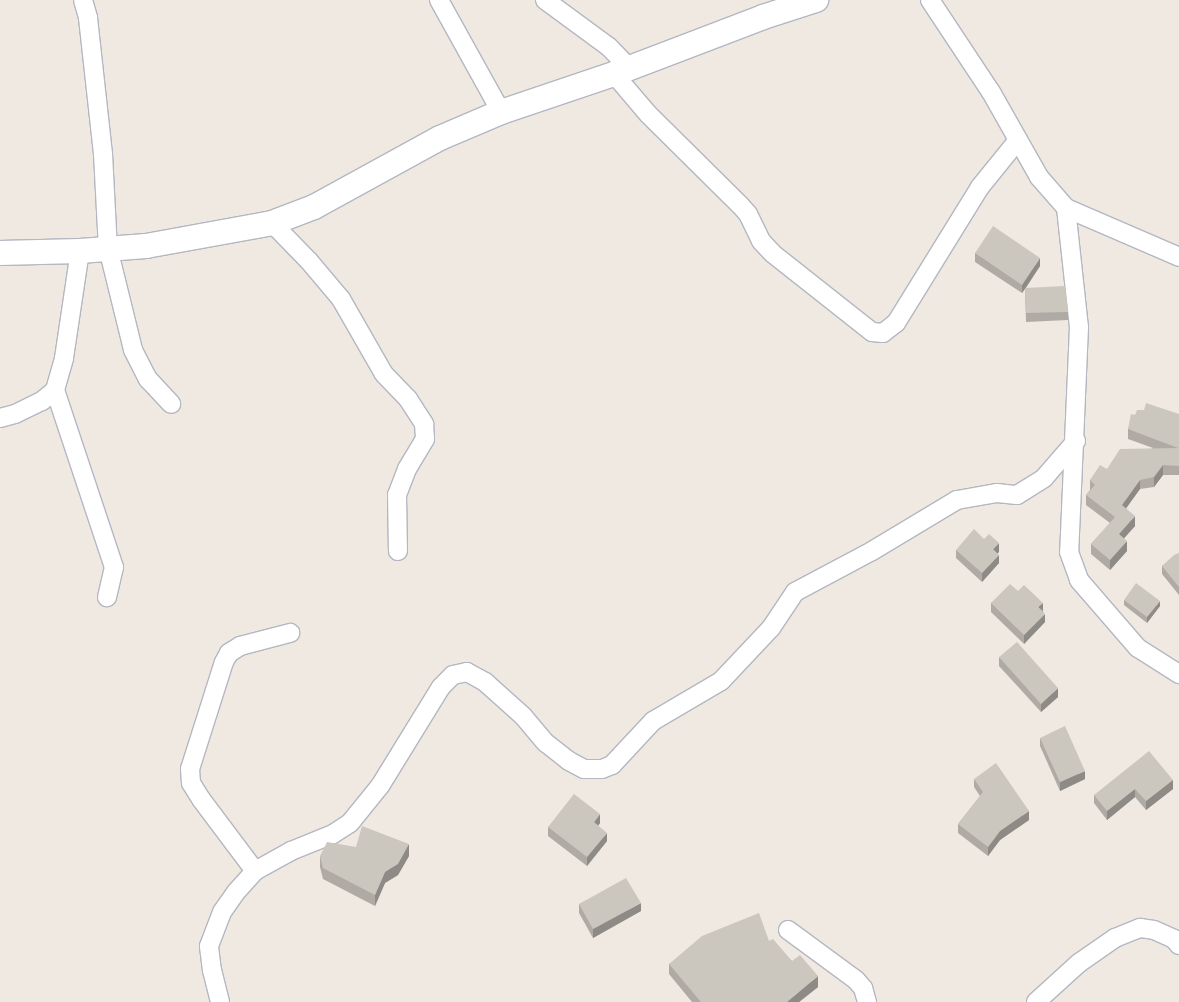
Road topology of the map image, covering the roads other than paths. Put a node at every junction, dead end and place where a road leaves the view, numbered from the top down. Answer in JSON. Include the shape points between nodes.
{"nodes":[{"id":1,"x":83,"y":0,"type":"edge"},
{"id":2,"x":439,"y":0,"type":"edge"},
{"id":3,"x":546,"y":0,"type":"edge"},
{"id":4,"x":816,"y":0,"type":"edge"},
{"id":5,"x":930,"y":0,"type":"edge"},
{"id":6,"x":622,"y":71,"type":"junction"},
{"id":7,"x":501,"y":112,"type":"junction"},
{"id":8,"x":1018,"y":140,"type":"junction"},
{"id":9,"x":1066,"y":208,"type":"junction"},
{"id":10,"x":272,"y":223,"type":"junction"},
{"id":11,"x":108,"y":248,"type":"junction"},
{"id":12,"x":80,"y":251,"type":"junction"},
{"id":13,"x":0,"y":253,"type":"edge"},
{"id":14,"x":1179,"y":257,"type":"edge"},
{"id":15,"x":55,"y":390,"type":"junction"},
{"id":16,"x":170,"y":404,"type":"dead end"},
{"id":17,"x":0,"y":418,"type":"edge"},
{"id":18,"x":1076,"y":441,"type":"junction"},
{"id":19,"x":398,"y":551,"type":"dead end"},
{"id":20,"x":106,"y":597,"type":"dead end"},
{"id":21,"x":290,"y":632,"type":"dead end"},
{"id":22,"x":1179,"y":674,"type":"edge"},
{"id":23,"x":255,"y":871,"type":"junction"},
{"id":24,"x":788,"y":930,"type":"dead end"},
{"id":25,"x":1179,"y":945,"type":"edge"},
{"id":26,"x":870,"y":1001,"type":"edge"},
{"id":27,"x":220,"y":1002,"type":"edge"},
{"id":28,"x":1036,"y":1002,"type":"edge"}],
"edges":[{"from":1,"to":11,"type":"street","via":[[88,18],[103,154]]},
{"from":2,"to":7,"type":"street"},
{"from":3,"to":6,"type":"street","via":[[609,47]]},
{"from":4,"to":6,"type":"street","via":[[762,17]]},
{"from":5,"to":8,"type":"street","via":[[991,92]]},
{"from":6,"to":7,"type":"street"},
{"from":6,"to":8,"type":"street","via":[[648,114],[748,214],[760,241],[872,332],[884,333],[896,324],[980,187]]},
{"from":7,"to":10,"type":"street","via":[[440,138],[314,207]]},
{"from":8,"to":9,"type":"street","via":[[1038,177]]},
{"from":9,"to":14,"type":"street"},
{"from":9,"to":18,"type":"street","via":[[1079,327]]},
{"from":10,"to":11,"type":"street","via":[[186,240]]},
{"from":10,"to":19,"type":"street","via":[[341,299],[384,374],[408,399],[424,424],[425,439],[407,469],[397,495]]},
{"from":11,"to":12,"type":"street"},
{"from":11,"to":16,"type":"street","via":[[133,350],[148,379]]},
{"from":12,"to":13,"type":"street"},
{"from":12,"to":15,"type":"street","via":[[64,358]]},
{"from":15,"to":17,"type":"street","via":[[42,401]]},
{"from":15,"to":20,"type":"street","via":[[114,566]]},
{"from":18,"to":22,"type":"street","via":[[1069,552],[1079,580],[1138,648]]},
{"from":18,"to":23,"type":"street","via":[[1044,478],[1017,495],[997,493],[957,500],[795,592],[771,628],[721,681],[653,721],[612,765],[602,769],[584,769],[569,761],[546,743],[485,682],[467,672],[453,675],[441,687],[380,786],[350,823]]},
{"from":21,"to":23,"type":"street","via":[[240,646],[229,653],[190,768],[191,783],[201,799]]},
{"from":23,"to":27,"type":"street","via":[[222,912],[209,946]]},
{"from":24,"to":26,"type":"street","via":[[856,980]]},
{"from":25,"to":28,"type":"street","via":[[1174,939],[1154,930],[1140,928],[1115,938],[1079,963]]}]}
